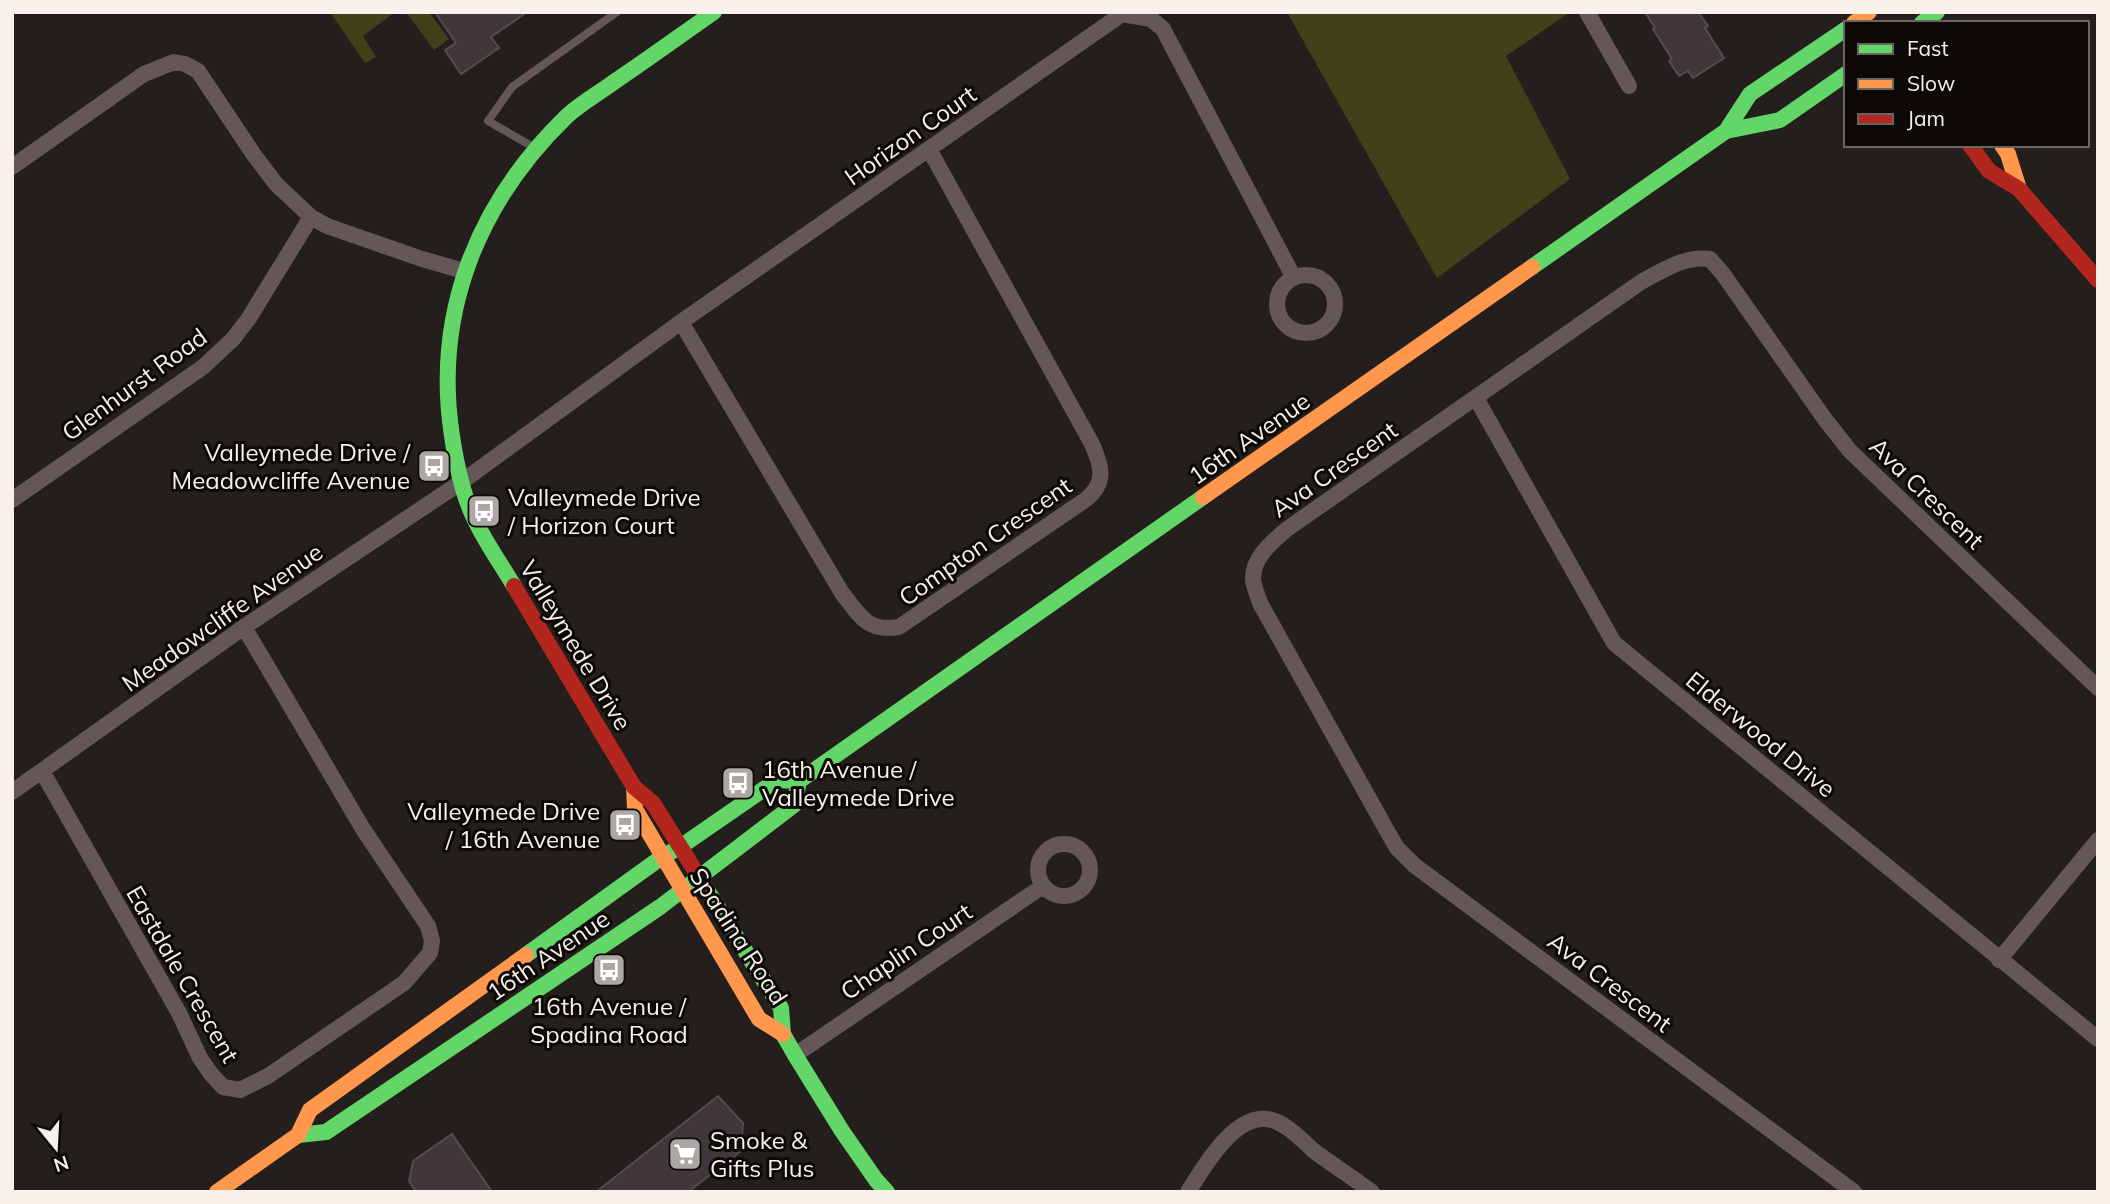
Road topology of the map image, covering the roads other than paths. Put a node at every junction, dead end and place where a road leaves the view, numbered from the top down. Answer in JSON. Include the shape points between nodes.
{"nodes":[{"id":1,"x":617,"y":12,"type":"edge"},
{"id":2,"x":714,"y":12,"type":"edge"},
{"id":3,"x":1587,"y":12,"type":"edge"},
{"id":4,"x":1844,"y":30,"type":"edge"},
{"id":5,"x":1844,"y":75,"type":"edge"},
{"id":6,"x":1629,"y":86,"type":"dead end"},
{"id":7,"x":1726,"y":131,"type":"junction"},
{"id":8,"x":1971,"y":147,"type":"edge"},
{"id":9,"x":2003,"y":147,"type":"edge"},
{"id":10,"x":536,"y":148,"type":"junction"},
{"id":11,"x":929,"y":149,"type":"junction"},
{"id":12,"x":12,"y":167,"type":"edge"},
{"id":13,"x":2019,"y":189,"type":"junction"},
{"id":14,"x":311,"y":217,"type":"junction"},
{"id":15,"x":464,"y":271,"type":"junction"},
{"id":16,"x":1294,"y":278,"type":"dead end"},
{"id":17,"x":2098,"y":280,"type":"edge"},
{"id":18,"x":681,"y":323,"type":"junction"},
{"id":19,"x":1476,"y":398,"type":"junction"},
{"id":20,"x":460,"y":483,"type":"junction"},
{"id":21,"x":12,"y":500,"type":"edge"},
{"id":22,"x":244,"y":627,"type":"junction"},
{"id":23,"x":2098,"y":688,"type":"edge"},
{"id":24,"x":42,"y":771,"type":"junction"},
{"id":25,"x":799,"y":781,"type":"junction"},
{"id":26,"x":634,"y":787,"type":"junction"},
{"id":27,"x":12,"y":792,"type":"edge"},
{"id":28,"x":2098,"y":840,"type":"edge"},
{"id":29,"x":680,"y":847,"type":"junction"},
{"id":30,"x":662,"y":858,"type":"junction"},
{"id":31,"x":699,"y":877,"type":"junction"},
{"id":32,"x":1043,"y":886,"type":"dead end"},
{"id":33,"x":681,"y":890,"type":"junction"},
{"id":34,"x":1999,"y":960,"type":"junction"},
{"id":35,"x":783,"y":1034,"type":"junction"},
{"id":36,"x":2098,"y":1039,"type":"edge"},
{"id":37,"x":794,"y":1055,"type":"junction"},
{"id":38,"x":298,"y":1135,"type":"junction"},
{"id":39,"x":217,"y":1192,"type":"edge"},
{"id":40,"x":887,"y":1192,"type":"edge"},
{"id":41,"x":1188,"y":1192,"type":"edge"},
{"id":42,"x":1372,"y":1192,"type":"edge"},
{"id":43,"x":1854,"y":1192,"type":"edge"}],
"edges":[{"from":1,"to":10,"type":"lane","via":[[512,87],[488,121]]},
{"from":2,"to":10,"type":"main road","name":"Valleymede Drive","via":[[569,114]]},
{"from":3,"to":6,"type":"street"},
{"from":4,"to":7,"type":"main road","name":"16th Avenue","via":[[1750,94]]},
{"from":5,"to":7,"type":"main road","name":"16th Avenue","via":[[1780,120]]},
{"from":7,"to":25,"type":"main road","name":"16th Avenue"},
{"from":8,"to":13,"type":"main road","via":[[1989,171]]},
{"from":9,"to":13,"type":"main road"},
{"from":10,"to":15,"type":"main road","name":"Valleymede Drive","via":[[486,218]]},
{"from":11,"to":16,"type":"street","name":"Horizon Court","via":[[1122,14],[1151,19],[1163,29],[1180,59]]},
{"from":11,"to":18,"type":"street","name":"Horizon Court"},
{"from":11,"to":18,"type":"street","name":"Compton Crescent","via":[[1096,453],[1100,479],[1096,492],[1085,500],[899,627],[884,629],[865,622],[842,593]]},
{"from":12,"to":14,"type":"street","via":[[144,74],[174,62],[198,71],[276,184]]},
{"from":13,"to":17,"type":"main road"},
{"from":14,"to":15,"type":"street","via":[[374,243]]},
{"from":14,"to":21,"type":"street","name":"Glenhurst Road","via":[[233,339],[203,367]]},
{"from":15,"to":20,"type":"main road","name":"Valleymede Drive","via":[[447,342],[446,394]]},
{"from":18,"to":20,"type":"street","name":"Horizon Court"},
{"from":19,"to":23,"type":"street","name":"Ava Crescent","via":[[1641,282],[1681,262],[1710,259],[1850,451]]},
{"from":19,"to":34,"type":"street","name":"Elderwood Drive","via":[[1614,643]]},
{"from":19,"to":43,"type":"street","name":"Ava Crescent","via":[[1268,546],[1256,563],[1253,580],[1260,603],[1397,848]]},
{"from":20,"to":22,"type":"street","name":"Meadowcliffe Avenue"},
{"from":20,"to":26,"type":"main road","name":"Valleymede Drive","via":[[473,517]]},
{"from":22,"to":24,"type":"street","name":"Meadowcliffe Avenue"},
{"from":22,"to":24,"type":"street","name":"Eastdale Crescent","via":[[363,829],[428,926],[430,953],[404,983],[268,1076],[240,1090],[223,1087],[200,1058]]},
{"from":24,"to":27,"type":"street","name":"Meadowcliffe Avenue"},
{"from":25,"to":29,"type":"main road","name":"16th Avenue","via":[[777,780]]},
{"from":25,"to":31,"type":"main road","name":"16th Avenue","via":[[794,805]]},
{"from":26,"to":29,"type":"main road","name":"Valleymede Drive","via":[[653,803]]},
{"from":26,"to":30,"type":"main road","name":"Valleymede Drive","via":[[635,809]]},
{"from":28,"to":34,"type":"street"},
{"from":29,"to":30,"type":"main road","name":"16th Avenue"},
{"from":29,"to":31,"type":"main road","name":"Spadina Road"},
{"from":30,"to":33,"type":"main road","name":"Spadina Road"},
{"from":30,"to":38,"type":"main road","name":"16th Avenue","via":[[310,1110]]},
{"from":31,"to":33,"type":"main road","name":"16th Avenue"},
{"from":31,"to":35,"type":"main road","name":"Spadina Road","via":[[781,1008]]},
{"from":32,"to":37,"type":"street","name":"Chaplin Court"},
{"from":33,"to":35,"type":"main road","name":"Spadina Road","via":[[759,1019]]},
{"from":33,"to":38,"type":"main road","name":"16th Avenue","via":[[326,1132]]},
{"from":34,"to":36,"type":"street","name":"Elderwood Drive"},
{"from":35,"to":37,"type":"main road","name":"Spadina Road"},
{"from":37,"to":40,"type":"main road","name":"Spadina Road"},
{"from":38,"to":39,"type":"main road","name":"16th Avenue"},
{"from":41,"to":42,"type":"street","via":[[1214,1152],[1233,1132],[1256,1120],[1273,1120],[1289,1129]]}]}
